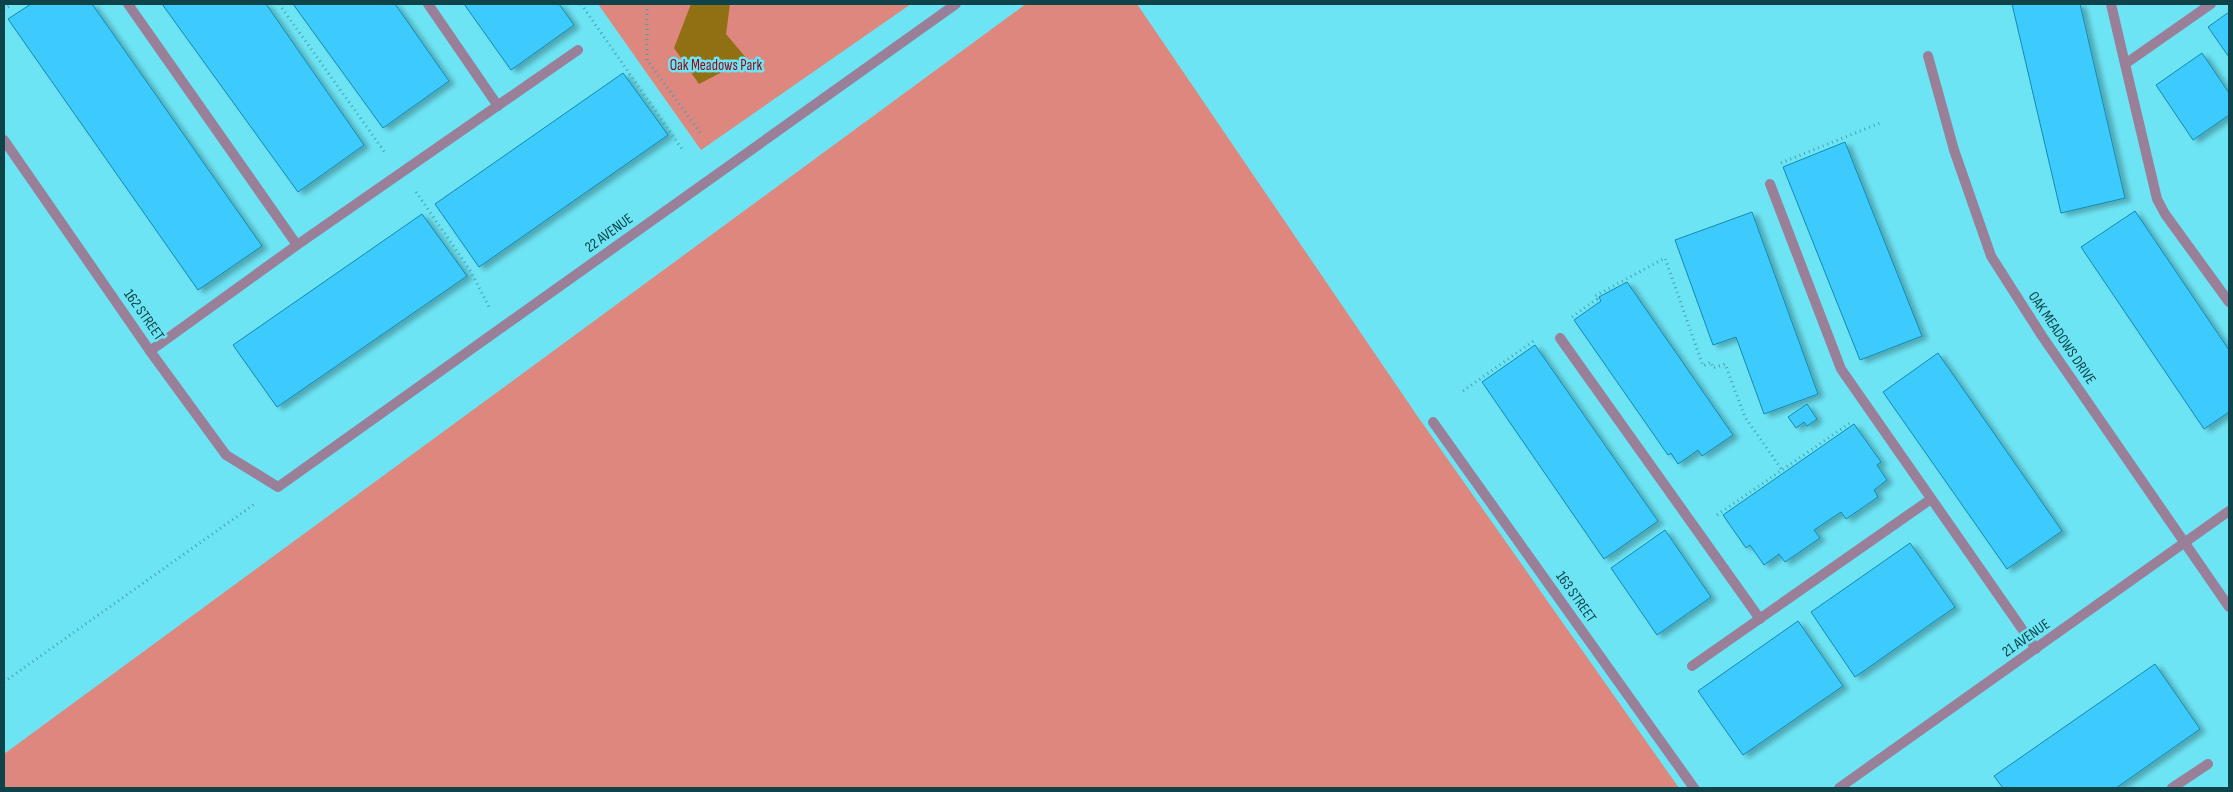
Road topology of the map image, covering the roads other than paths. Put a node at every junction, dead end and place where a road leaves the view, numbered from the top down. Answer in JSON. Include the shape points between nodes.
{"nodes":[{"id":1,"x":128,"y":4,"type":"edge"},
{"id":2,"x":428,"y":4,"type":"edge"},
{"id":3,"x":956,"y":4,"type":"edge"},
{"id":4,"x":2111,"y":4,"type":"edge"},
{"id":5,"x":2211,"y":4,"type":"edge"},
{"id":6,"x":578,"y":50,"type":"dead end"},
{"id":7,"x":1928,"y":56,"type":"dead end"},
{"id":8,"x":2125,"y":64,"type":"junction"},
{"id":9,"x":498,"y":106,"type":"junction"},
{"id":10,"x":4,"y":140,"type":"edge"},
{"id":11,"x":1770,"y":184,"type":"road end"},
{"id":12,"x":297,"y":245,"type":"junction"},
{"id":13,"x":2229,"y":302,"type":"edge"},
{"id":14,"x":1560,"y":338,"type":"road end"},
{"id":15,"x":150,"y":351,"type":"junction"},
{"id":16,"x":1434,"y":422,"type":"dead end"},
{"id":17,"x":278,"y":487,"type":"joint"},
{"id":18,"x":1931,"y":499,"type":"junction"},
{"id":19,"x":2229,"y":511,"type":"edge"},
{"id":20,"x":2184,"y":543,"type":"junction"},
{"id":21,"x":2229,"y":608,"type":"edge"},
{"id":22,"x":1760,"y":619,"type":"junction"},
{"id":23,"x":2036,"y":649,"type":"junction"},
{"id":24,"x":1692,"y":666,"type":"dead end"},
{"id":25,"x":2208,"y":764,"type":"dead end"},
{"id":26,"x":1694,"y":788,"type":"edge"},
{"id":27,"x":1839,"y":788,"type":"edge"},
{"id":28,"x":2172,"y":788,"type":"edge"}],
"edges":[{"from":1,"to":12,"type":"street"},
{"from":2,"to":9,"type":"street"},
{"from":3,"to":17,"type":"street","name":"22 AVENUE"},
{"from":4,"to":8,"type":"street"},
{"from":5,"to":8,"type":"street"},
{"from":6,"to":9,"type":"street"},
{"from":7,"to":20,"type":"street","name":"OAK MEADOWS DRIVE","via":[[1954,150],[1992,256],[2042,336]]},
{"from":8,"to":13,"type":"street","via":[[2157,199]]},
{"from":9,"to":12,"type":"street"},
{"from":10,"to":15,"type":"street","name":"162 STREET"},
{"from":11,"to":18,"type":"street","via":[[1841,369]]},
{"from":12,"to":15,"type":"street"},
{"from":14,"to":22,"type":"street"},
{"from":15,"to":17,"type":"street","name":"162 STREET","via":[[226,455]]},
{"from":16,"to":26,"type":"street","name":"163 STREET"},
{"from":18,"to":22,"type":"street"},
{"from":18,"to":23,"type":"street"},
{"from":19,"to":20,"type":"street","name":"21 AVENUE"},
{"from":20,"to":21,"type":"street","name":"OAK MEADOWS DRIVE"},
{"from":20,"to":23,"type":"street","name":"21 AVENUE"},
{"from":22,"to":24,"type":"street"},
{"from":23,"to":27,"type":"street","name":"21 AVENUE"},
{"from":25,"to":28,"type":"street"}]}
